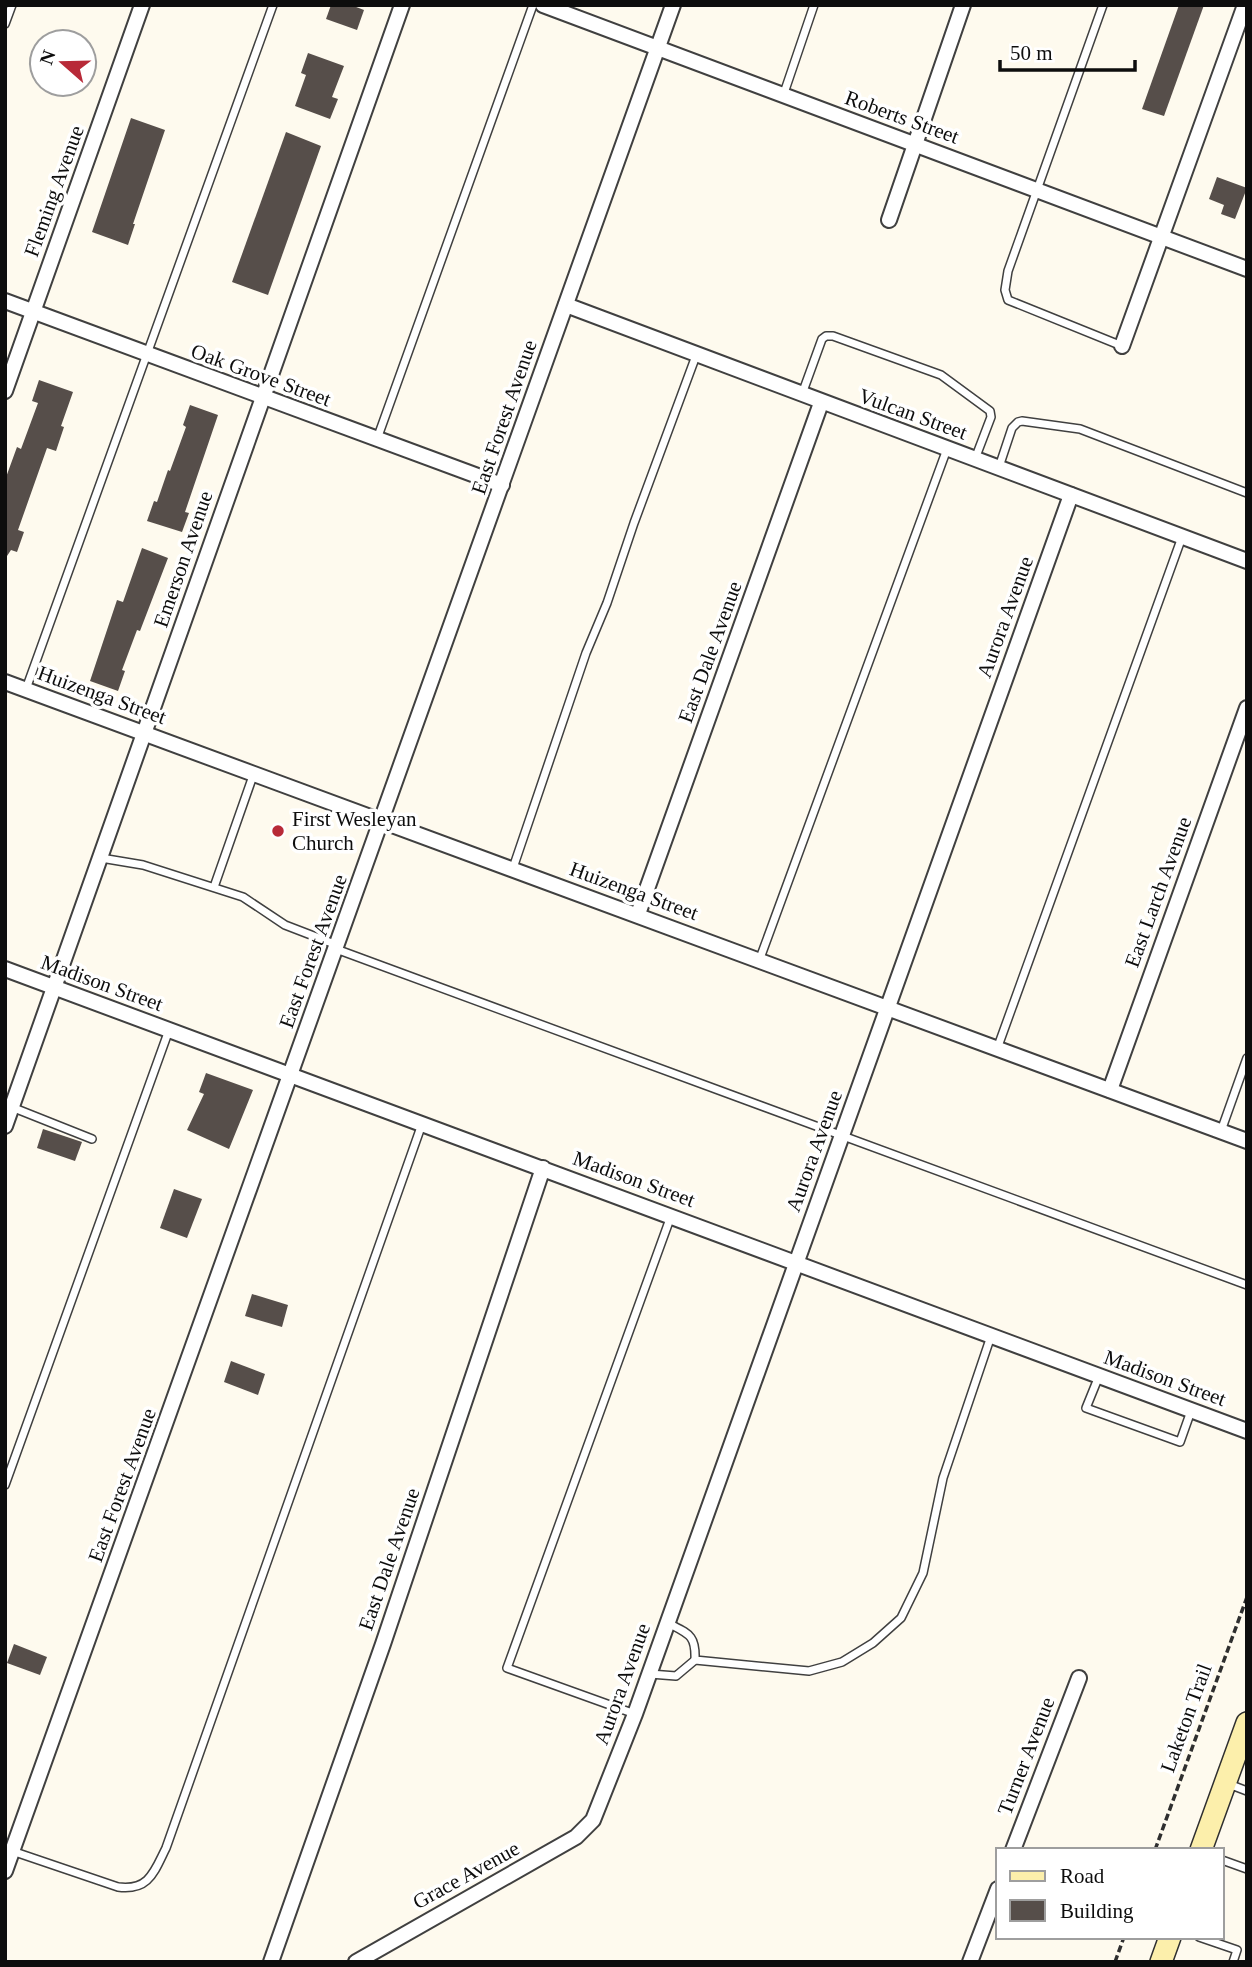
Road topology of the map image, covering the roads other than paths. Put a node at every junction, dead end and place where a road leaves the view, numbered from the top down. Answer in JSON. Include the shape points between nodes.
{"nodes":[{"id":1,"x":12,"y":5,"type":"edge"},
{"id":2,"x":142,"y":5,"type":"edge"},
{"id":3,"x":273,"y":5,"type":"edge"},
{"id":4,"x":402,"y":5,"type":"edge"},
{"id":5,"x":533,"y":5,"type":"edge"},
{"id":6,"x":543,"y":5,"type":"edge"},
{"id":7,"x":673,"y":5,"type":"edge"},
{"id":8,"x":814,"y":5,"type":"edge"},
{"id":9,"x":963,"y":5,"type":"edge"},
{"id":10,"x":1103,"y":5,"type":"edge"},
{"id":11,"x":1245,"y":5,"type":"edge"},
{"id":12,"x":5,"y":24,"type":"edge"},
{"id":13,"x":658,"y":49,"type":"junction"},
{"id":14,"x":783,"y":96,"type":"junction"},
{"id":15,"x":914,"y":144,"type":"junction"},
{"id":16,"x":1037,"y":190,"type":"junction"},
{"id":17,"x":889,"y":220,"type":"dead end"},
{"id":18,"x":1162,"y":238,"type":"junction"},
{"id":19,"x":1247,"y":269,"type":"edge"},
{"id":20,"x":5,"y":302,"type":"edge"},
{"id":21,"x":566,"y":305,"type":"junction"},
{"id":22,"x":33,"y":312,"type":"junction"},
{"id":23,"x":1122,"y":346,"type":"joint"},
{"id":24,"x":146,"y":354,"type":"junction"},
{"id":25,"x":697,"y":354,"type":"junction"},
{"id":26,"x":5,"y":391,"type":"edge"},
{"id":27,"x":802,"y":395,"type":"junction"},
{"id":28,"x":262,"y":398,"type":"junction"},
{"id":29,"x":821,"y":403,"type":"junction"},
{"id":30,"x":377,"y":440,"type":"junction"},
{"id":31,"x":947,"y":449,"type":"junction"},
{"id":32,"x":975,"y":459,"type":"junction"},
{"id":33,"x":998,"y":468,"type":"junction"},
{"id":34,"x":502,"y":485,"type":"junction"},
{"id":35,"x":1247,"y":493,"type":"edge"},
{"id":36,"x":1071,"y":495,"type":"junction"},
{"id":37,"x":1182,"y":537,"type":"junction"},
{"id":38,"x":1247,"y":561,"type":"edge"},
{"id":39,"x":5,"y":682,"type":"edge"},
{"id":40,"x":26,"y":689,"type":"junction"},
{"id":41,"x":1247,"y":708,"type":"edge"},
{"id":42,"x":145,"y":733,"type":"junction"},
{"id":43,"x":254,"y":773,"type":"junction"},
{"id":44,"x":382,"y":820,"type":"junction"},
{"id":45,"x":100,"y":858,"type":"junction"},
{"id":46,"x":513,"y":868,"type":"junction"},
{"id":47,"x":214,"y":887,"type":"junction"},
{"id":48,"x":638,"y":914,"type":"junction"},
{"id":49,"x":337,"y":947,"type":"junction"},
{"id":50,"x":760,"y":961,"type":"junction"},
{"id":51,"x":5,"y":969,"type":"edge"},
{"id":52,"x":54,"y":988,"type":"junction"},
{"id":53,"x":887,"y":1008,"type":"junction"},
{"id":54,"x":169,"y":1030,"type":"junction"},
{"id":55,"x":997,"y":1049,"type":"junction"},
{"id":56,"x":1247,"y":1058,"type":"edge"},
{"id":57,"x":291,"y":1075,"type":"junction"},
{"id":58,"x":1110,"y":1090,"type":"junction"},
{"id":59,"x":9,"y":1106,"type":"edge"},
{"id":60,"x":422,"y":1124,"type":"junction"},
{"id":61,"x":5,"y":1126,"type":"edge"},
{"id":62,"x":1220,"y":1131,"type":"junction"},
{"id":63,"x":842,"y":1135,"type":"junction"},
{"id":64,"x":92,"y":1139,"type":"dead end"},
{"id":65,"x":1247,"y":1141,"type":"edge"},
{"id":66,"x":543,"y":1168,"type":"junction"},
{"id":67,"x":671,"y":1216,"type":"junction"},
{"id":68,"x":797,"y":1263,"type":"junction"},
{"id":69,"x":1247,"y":1285,"type":"edge"},
{"id":70,"x":991,"y":1336,"type":"junction"},
{"id":71,"x":1099,"y":1376,"type":"junction"},
{"id":72,"x":1191,"y":1410,"type":"junction"},
{"id":73,"x":1247,"y":1431,"type":"edge"},
{"id":74,"x":5,"y":1485,"type":"edge"},
{"id":75,"x":668,"y":1623,"type":"junction"},
{"id":76,"x":695,"y":1660,"type":"junction"},
{"id":77,"x":649,"y":1674,"type":"junction"},
{"id":78,"x":1079,"y":1678,"type":"dead end"},
{"id":79,"x":635,"y":1714,"type":"junction"},
{"id":80,"x":1247,"y":1723,"type":"edge"},
{"id":81,"x":1225,"y":1783,"type":"junction"},
{"id":82,"x":1247,"y":1791,"type":"edge"},
{"id":83,"x":593,"y":1820,"type":"joint"},
{"id":84,"x":11,"y":1846,"type":"edge"},
{"id":85,"x":1014,"y":1848,"type":"edge"},
{"id":86,"x":1202,"y":1848,"type":"edge"},
{"id":87,"x":1224,"y":1861,"type":"edge"},
{"id":88,"x":1247,"y":1869,"type":"edge"},
{"id":89,"x":5,"y":1871,"type":"edge"},
{"id":90,"x":996,"y":1894,"type":"edge"},
{"id":91,"x":1169,"y":1939,"type":"edge"},
{"id":92,"x":1205,"y":1939,"type":"edge"},
{"id":93,"x":1237,"y":1950,"type":"junction"},
{"id":94,"x":1247,"y":1954,"type":"edge"},
{"id":95,"x":271,"y":1962,"type":"edge"},
{"id":96,"x":356,"y":1962,"type":"edge"},
{"id":97,"x":970,"y":1962,"type":"edge"},
{"id":98,"x":1161,"y":1962,"type":"edge"},
{"id":99,"x":1233,"y":1962,"type":"edge"}],
"edges":[{"from":1,"to":12,"type":"lane"},
{"from":2,"to":22,"type":"street","name":"Fleming Avenue"},
{"from":3,"to":24,"type":"lane"},
{"from":4,"to":28,"type":"street","name":"Emerson Avenue"},
{"from":5,"to":30,"type":"lane"},
{"from":6,"to":13,"type":"street","name":"Roberts Street"},
{"from":7,"to":13,"type":"street","name":"East Forest Avenue"},
{"from":8,"to":14,"type":"lane"},
{"from":9,"to":15,"type":"street"},
{"from":10,"to":16,"type":"lane"},
{"from":11,"to":18,"type":"street"},
{"from":13,"to":14,"type":"street","name":"Roberts Street"},
{"from":13,"to":21,"type":"street","name":"East Forest Avenue"},
{"from":14,"to":15,"type":"street","name":"Roberts Street"},
{"from":15,"to":16,"type":"street","name":"Roberts Street"},
{"from":15,"to":17,"type":"street"},
{"from":16,"to":18,"type":"street","name":"Roberts Street"},
{"from":16,"to":23,"type":"lane","via":[[1007,271],[1007,300]]},
{"from":18,"to":19,"type":"street","name":"Roberts Street"},
{"from":18,"to":23,"type":"street"},
{"from":20,"to":22,"type":"street","name":"Oak Grove Street"},
{"from":21,"to":25,"type":"street","name":"Vulcan Street"},
{"from":21,"to":34,"type":"street","name":"East Forest Avenue"},
{"from":22,"to":24,"type":"street","name":"Oak Grove Street"},
{"from":22,"to":26,"type":"street","name":"Fleming Avenue"},
{"from":24,"to":28,"type":"street","name":"Oak Grove Street"},
{"from":24,"to":40,"type":"lane"},
{"from":25,"to":27,"type":"street","name":"Vulcan Street"},
{"from":25,"to":46,"type":"lane","via":[[586,653]]},
{"from":27,"to":29,"type":"street","name":"Vulcan Street"},
{"from":27,"to":32,"type":"lane","via":[[827,336],[929,371],[990,411]]},
{"from":28,"to":30,"type":"street","name":"Oak Grove Street"},
{"from":28,"to":42,"type":"street","name":"Emerson Avenue"},
{"from":29,"to":31,"type":"street","name":"Vulcan Street"},
{"from":29,"to":48,"type":"street","name":"East Dale Avenue"},
{"from":30,"to":34,"type":"street","name":"Oak Grove Street"},
{"from":31,"to":32,"type":"street","name":"Vulcan Street"},
{"from":31,"to":50,"type":"lane"},
{"from":32,"to":33,"type":"street","name":"Vulcan Street"},
{"from":33,"to":35,"type":"lane","via":[[1012,428],[1022,421],[1080,429]]},
{"from":33,"to":36,"type":"street","name":"Vulcan Street"},
{"from":34,"to":44,"type":"street","name":"East Forest Avenue"},
{"from":36,"to":37,"type":"street","name":"Vulcan Street"},
{"from":36,"to":53,"type":"street","name":"Aurora Avenue"},
{"from":37,"to":38,"type":"street","name":"Vulcan Street"},
{"from":37,"to":55,"type":"lane"},
{"from":39,"to":40,"type":"street","name":"Huizenga Street"},
{"from":40,"to":42,"type":"street","name":"Huizenga Street"},
{"from":41,"to":58,"type":"street","name":"East Larch Avenue"},
{"from":42,"to":43,"type":"street","name":"Huizenga Street"},
{"from":42,"to":45,"type":"street","name":"Emerson Avenue"},
{"from":43,"to":44,"type":"street","name":"Huizenga Street"},
{"from":43,"to":47,"type":"lane"},
{"from":44,"to":46,"type":"street","name":"Huizenga Street"},
{"from":44,"to":49,"type":"street","name":"East Forest Avenue"},
{"from":45,"to":47,"type":"lane","via":[[143,865]]},
{"from":45,"to":52,"type":"street","name":"Emerson Avenue"},
{"from":46,"to":48,"type":"street","name":"Huizenga Street"},
{"from":47,"to":49,"type":"lane","via":[[243,897],[285,925]]},
{"from":48,"to":50,"type":"street","name":"Huizenga Street"},
{"from":49,"to":57,"type":"street","name":"East Forest Avenue"},
{"from":49,"to":63,"type":"lane"},
{"from":50,"to":53,"type":"street","name":"Huizenga Street"},
{"from":51,"to":52,"type":"street","name":"Madison Street"},
{"from":52,"to":54,"type":"street","name":"Madison Street"},
{"from":52,"to":59,"type":"street","name":"Emerson Avenue"},
{"from":53,"to":55,"type":"street","name":"Huizenga Street"},
{"from":53,"to":63,"type":"street","name":"Aurora Avenue"},
{"from":54,"to":57,"type":"street","name":"Madison Street"},
{"from":54,"to":74,"type":"lane"},
{"from":55,"to":58,"type":"street","name":"Huizenga Street"},
{"from":56,"to":62,"type":"lane"},
{"from":57,"to":60,"type":"street","name":"Madison Street"},
{"from":57,"to":84,"type":"street","name":"East Forest Avenue"},
{"from":58,"to":62,"type":"street","name":"Huizenga Street"},
{"from":59,"to":61,"type":"street","name":"Emerson Avenue"},
{"from":59,"to":64,"type":"lane"},
{"from":60,"to":66,"type":"street","name":"Madison Street"},
{"from":60,"to":84,"type":"lane","via":[[154,1873],[140,1886],[118,1887]]},
{"from":62,"to":65,"type":"street","name":"Huizenga Street"},
{"from":63,"to":68,"type":"street","name":"Aurora Avenue"},
{"from":63,"to":69,"type":"lane"},
{"from":66,"to":67,"type":"street","name":"Madison Street"},
{"from":66,"to":95,"type":"street","name":"East Dale Avenue"},
{"from":67,"to":68,"type":"street","name":"Madison Street"},
{"from":67,"to":79,"type":"lane","via":[[507,1668]]},
{"from":68,"to":70,"type":"street","name":"Madison Street"},
{"from":68,"to":75,"type":"street","name":"Aurora Avenue"},
{"from":70,"to":71,"type":"street","name":"Madison Street"},
{"from":70,"to":76,"type":"lane","via":[[943,1478],[923,1573],[901,1618],[842,1662],[809,1671]]},
{"from":71,"to":72,"type":"street","name":"Madison Street"},
{"from":71,"to":72,"type":"lane","via":[[1086,1408],[1180,1442]]},
{"from":72,"to":73,"type":"street","name":"Madison Street"},
{"from":75,"to":76,"type":"lane","via":[[690,1635]]},
{"from":75,"to":77,"type":"street","name":"Aurora Avenue"},
{"from":76,"to":77,"type":"lane","via":[[677,1676]]},
{"from":77,"to":79,"type":"street","name":"Aurora Avenue"},
{"from":78,"to":85,"type":"street","name":"Turner Avenue"},
{"from":79,"to":83,"type":"street","name":"Aurora Avenue"},
{"from":80,"to":81,"type":"main road"},
{"from":81,"to":82,"type":"lane"},
{"from":81,"to":86,"type":"main road"},
{"from":83,"to":96,"type":"street","name":"Grace Avenue","via":[[576,1837]]},
{"from":84,"to":89,"type":"street","name":"East Forest Avenue"},
{"from":87,"to":88,"type":"lane"},
{"from":90,"to":97,"type":"street"},
{"from":91,"to":98,"type":"main road"},
{"from":92,"to":93,"type":"lane"},
{"from":93,"to":94,"type":"lane"},
{"from":93,"to":99,"type":"lane"}]}
